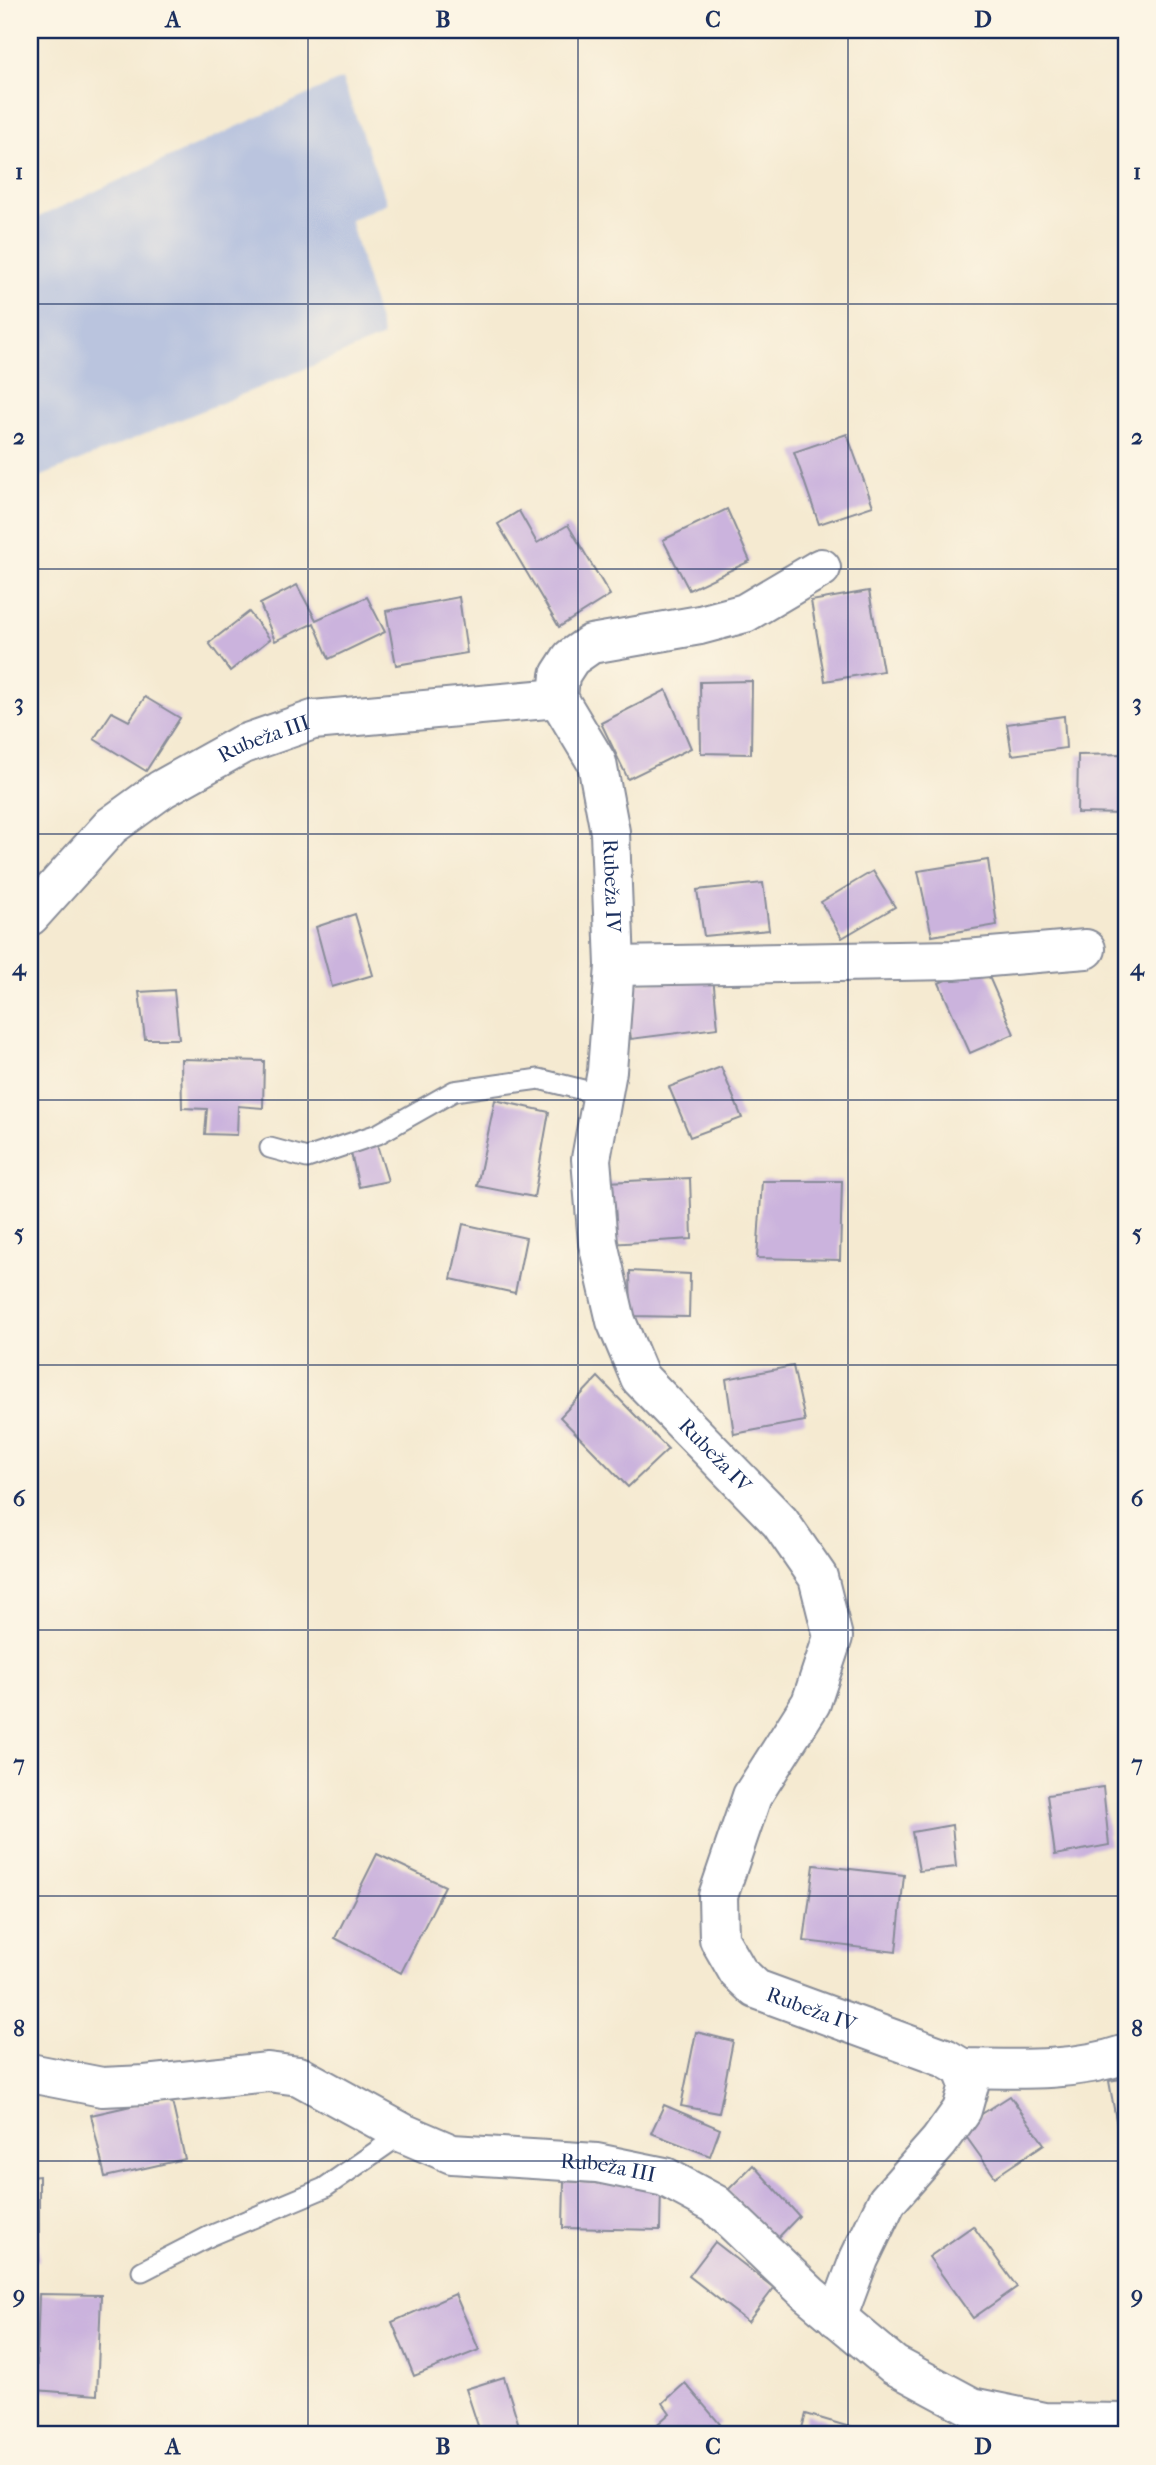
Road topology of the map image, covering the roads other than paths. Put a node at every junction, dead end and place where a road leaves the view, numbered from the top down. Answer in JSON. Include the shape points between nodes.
{"nodes":[{"id":1,"x":821,"y":568,"type":"dead end"},
{"id":2,"x":558,"y":698,"type":"junction"},
{"id":3,"x":30,"y":916,"type":"edge"},
{"id":4,"x":1086,"y":949,"type":"dead end"},
{"id":5,"x":615,"y":966,"type":"junction"},
{"id":6,"x":603,"y":1095,"type":"junction"},
{"id":7,"x":270,"y":1148,"type":"dead end"},
{"id":8,"x":1126,"y":2054,"type":"edge"},
{"id":9,"x":962,"y":2068,"type":"junction"},
{"id":10,"x":30,"y":2073,"type":"edge"},
{"id":11,"x":403,"y":2133,"type":"junction"},
{"id":12,"x":142,"y":2271,"type":"dead end"},
{"id":13,"x":837,"y":2318,"type":"junction"},
{"id":14,"x":1126,"y":2423,"type":"edge"}],
"edges":[{"from":1,"to":2,"type":"street","via":[[745,613],[591,644],[571,657],[560,675]]},
{"from":2,"to":3,"type":"street","name":"Rubeža III","via":[[313,720],[241,745],[162,789],[111,826]]},
{"from":2,"to":5,"type":"street","name":"Rubeža IV","via":[[597,763],[610,832]]},
{"from":4,"to":5,"type":"street","via":[[954,960]]},
{"from":5,"to":6,"type":"street","name":"Rubeža IV"},
{"from":6,"to":7,"type":"lane","via":[[539,1079],[454,1091],[378,1134],[307,1158]]},
{"from":6,"to":9,"type":"street","name":"Rubeža IV","via":[[592,1159],[598,1243],[616,1321],[640,1378],[780,1522],[818,1577],[833,1637],[811,1703],[752,1797],[718,1896],[719,1939],[738,1972],[756,1989]]},
{"from":8,"to":9,"type":"street","via":[[1101,2063],[1037,2069]]},
{"from":9,"to":13,"type":"street","via":[[969,2085],[961,2110],[887,2201]]},
{"from":10,"to":11,"type":"street","name":"Rubeža III","via":[[103,2087],[268,2072],[299,2076]]},
{"from":11,"to":12,"type":"lane","via":[[324,2188],[210,2236]]},
{"from":11,"to":13,"type":"street","name":"Rubeža III","via":[[452,2154],[597,2163],[666,2177],[715,2204]]},
{"from":13,"to":14,"type":"street","name":"Rubeža III","via":[[894,2365],[972,2407],[1044,2422]]}]}
